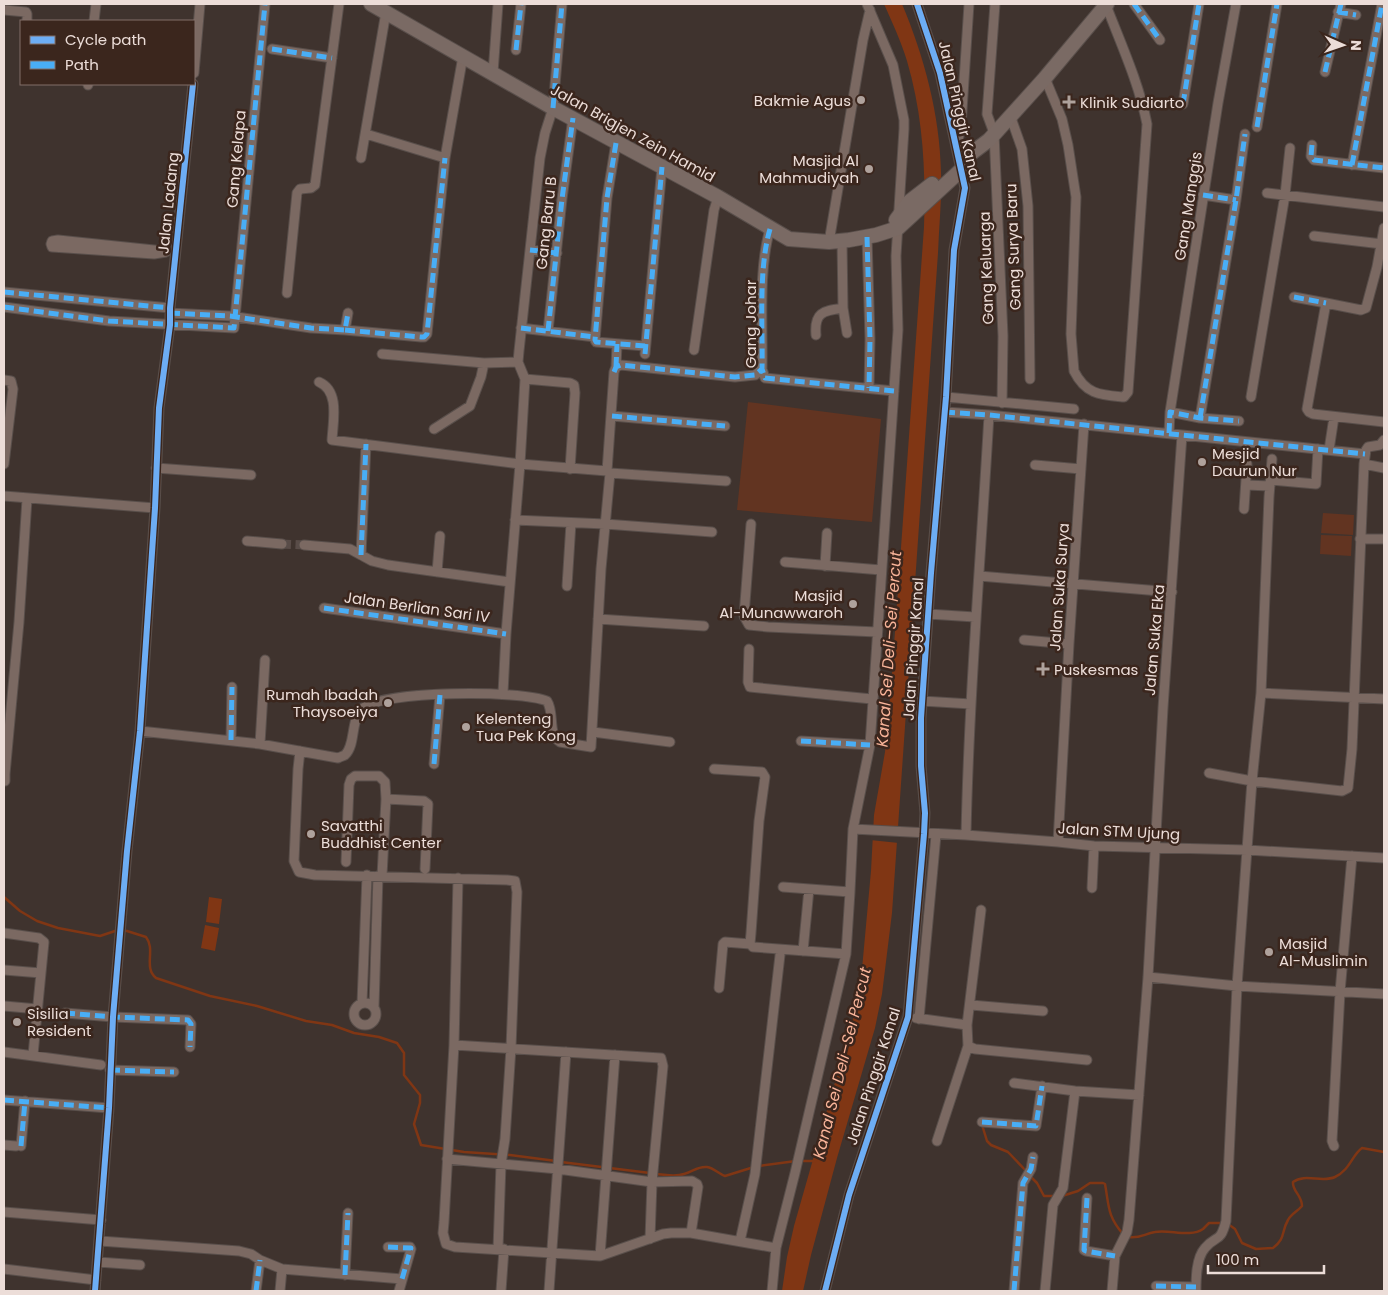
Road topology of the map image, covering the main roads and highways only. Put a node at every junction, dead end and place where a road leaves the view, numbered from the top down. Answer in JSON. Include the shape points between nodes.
{"nodes":[{"id":1,"x":371,"y":4,"type":"edge"},
{"id":2,"x":1106,"y":4,"type":"edge"}],
"edges":[{"from":1,"to":2,"type":"main road","name":"Jalan Brigjen Zein Hamid","via":[[789,239],[836,241],[867,237],[896,224],[989,140]]}]}
